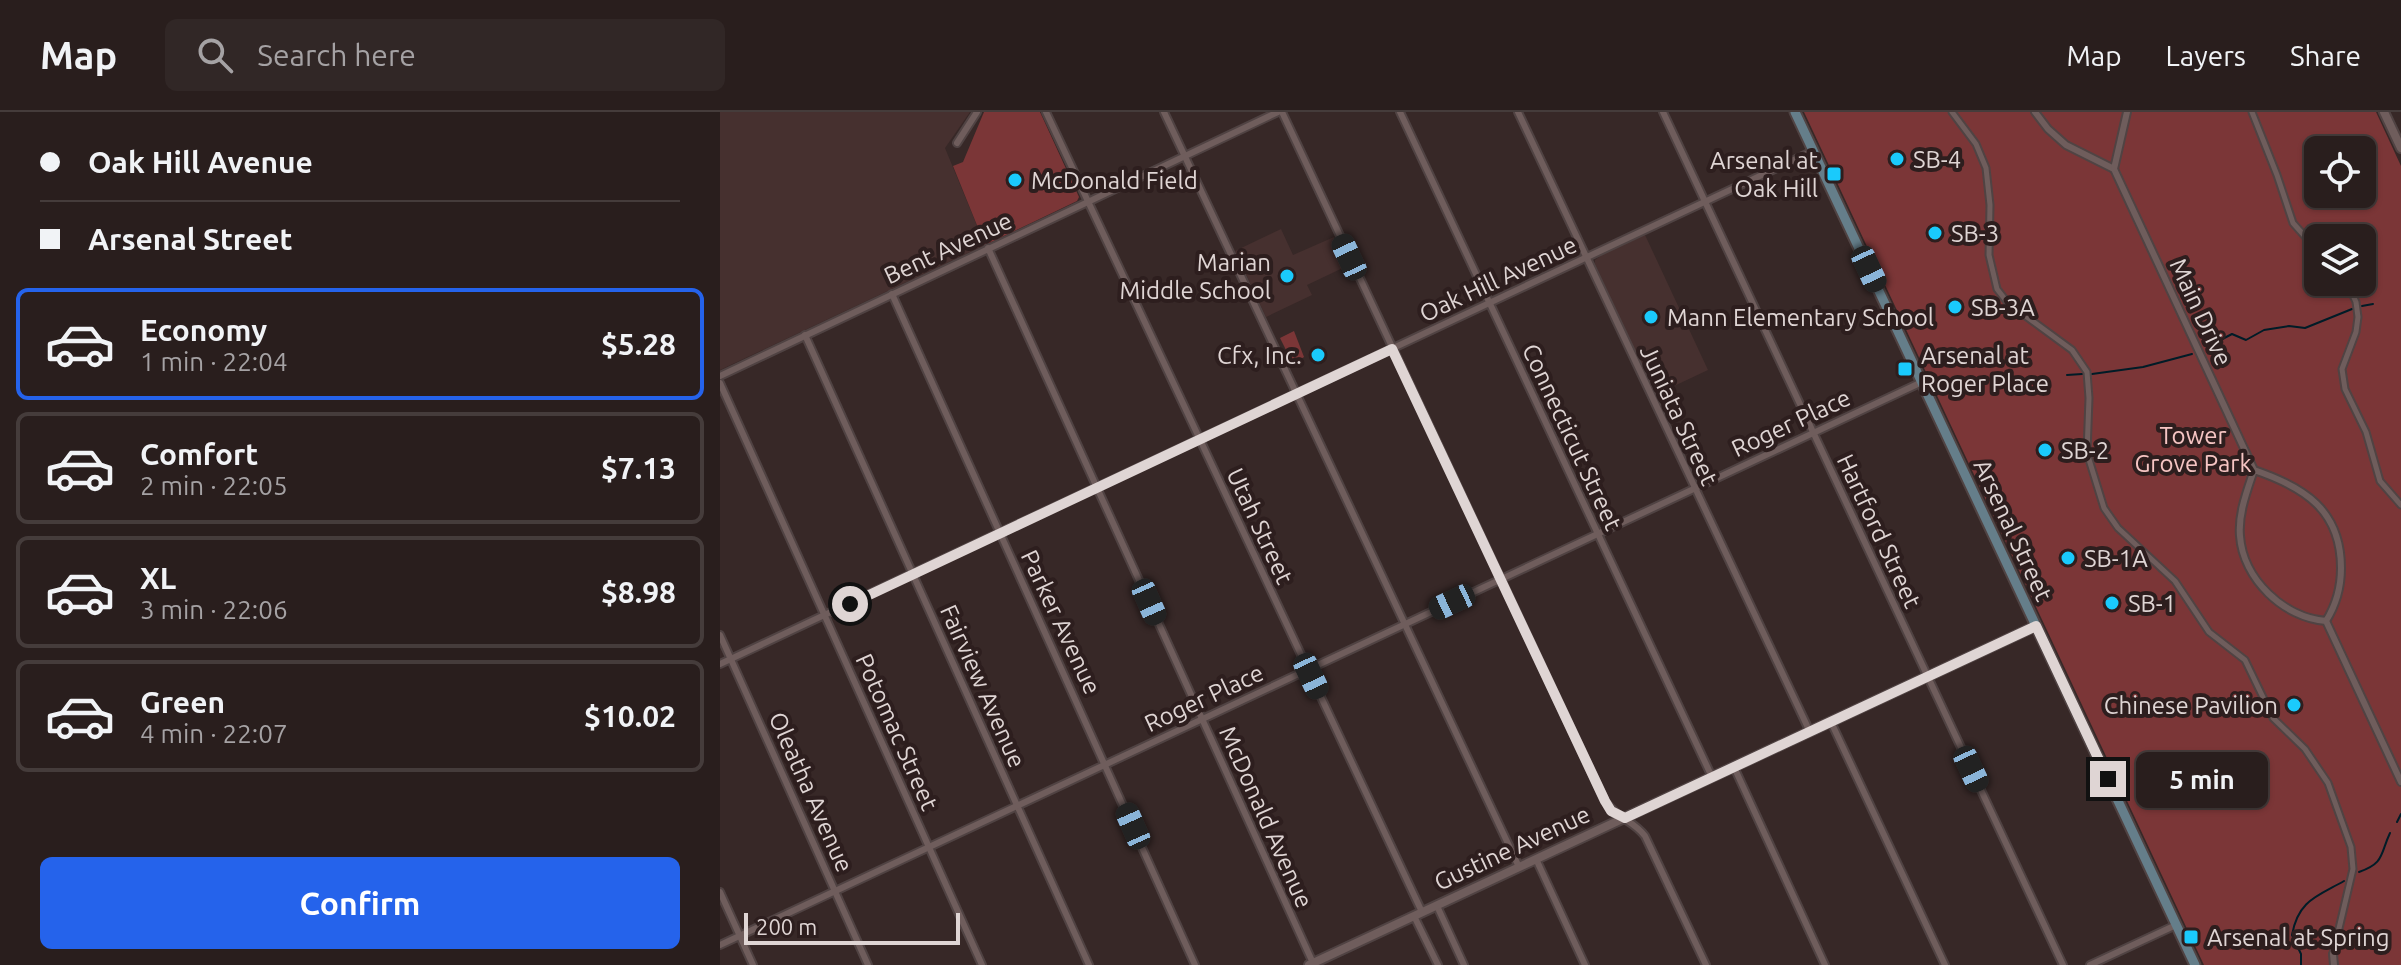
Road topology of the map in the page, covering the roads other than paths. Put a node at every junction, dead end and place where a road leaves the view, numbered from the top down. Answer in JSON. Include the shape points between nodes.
{"nodes":[{"id":1,"x":977,"y":112,"type":"edge"},
{"id":2,"x":1046,"y":112,"type":"edge"},
{"id":3,"x":1164,"y":112,"type":"edge"},
{"id":4,"x":1280,"y":112,"type":"edge"},
{"id":5,"x":1400,"y":112,"type":"edge"},
{"id":6,"x":1518,"y":112,"type":"edge"},
{"id":7,"x":1663,"y":112,"type":"edge"},
{"id":8,"x":1795,"y":112,"type":"edge"},
{"id":9,"x":1952,"y":112,"type":"edge"},
{"id":10,"x":2035,"y":112,"type":"edge"},
{"id":11,"x":2127,"y":112,"type":"edge"},
{"id":12,"x":2252,"y":112,"type":"edge"},
{"id":13,"x":2384,"y":112,"type":"edge"},
{"id":14,"x":957,"y":143,"type":"dead end"},
{"id":15,"x":2401,"y":146,"type":"edge"},
{"id":16,"x":1813,"y":151,"type":"junction"},
{"id":17,"x":1185,"y":157,"type":"junction"},
{"id":18,"x":2114,"y":169,"type":"junction"},
{"id":19,"x":1088,"y":201,"type":"junction"},
{"id":20,"x":1705,"y":203,"type":"junction"},
{"id":21,"x":2304,"y":235,"type":"edge"},
{"id":22,"x":988,"y":248,"type":"junction"},
{"id":23,"x":1586,"y":258,"type":"junction"},
{"id":24,"x":892,"y":294,"type":"junction"},
{"id":25,"x":2353,"y":296,"type":"edge"},
{"id":26,"x":1488,"y":303,"type":"junction"},
{"id":27,"x":805,"y":335,"type":"junction"},
{"id":28,"x":1392,"y":349,"type":"junction"},
{"id":29,"x":720,"y":376,"type":"edge"},
{"id":30,"x":1922,"y":382,"type":"junction"},
{"id":31,"x":720,"y":383,"type":"edge"},
{"id":32,"x":1296,"y":394,"type":"junction"},
{"id":33,"x":1813,"y":433,"type":"junction"},
{"id":34,"x":1199,"y":439,"type":"junction"},
{"id":35,"x":2254,"y":470,"type":"junction"},
{"id":36,"x":1097,"y":486,"type":"junction"},
{"id":37,"x":1694,"y":488,"type":"junction"},
{"id":38,"x":2401,"y":505,"type":"edge"},
{"id":39,"x":1000,"y":532,"type":"junction"},
{"id":40,"x":1598,"y":534,"type":"junction"},
{"id":41,"x":912,"y":574,"type":"junction"},
{"id":42,"x":1501,"y":579,"type":"junction"},
{"id":43,"x":825,"y":615,"type":"junction"},
{"id":44,"x":2326,"y":621,"type":"junction"},
{"id":45,"x":1406,"y":624,"type":"junction"},
{"id":46,"x":2036,"y":626,"type":"junction"},
{"id":47,"x":720,"y":635,"type":"edge"},
{"id":48,"x":731,"y":659,"type":"junction"},
{"id":49,"x":720,"y":664,"type":"edge"},
{"id":50,"x":1308,"y":669,"type":"junction"},
{"id":51,"x":1928,"y":677,"type":"junction"},
{"id":52,"x":1202,"y":719,"type":"junction"},
{"id":53,"x":1831,"y":722,"type":"junction"},
{"id":54,"x":1810,"y":732,"type":"junction"},
{"id":55,"x":1106,"y":764,"type":"junction"},
{"id":56,"x":1734,"y":767,"type":"junction"},
{"id":57,"x":1712,"y":777,"type":"junction"},
{"id":58,"x":2401,"y":782,"type":"edge"},
{"id":59,"x":1017,"y":805,"type":"junction"},
{"id":60,"x":1625,"y":818,"type":"junction"},
{"id":61,"x":929,"y":847,"type":"junction"},
{"id":62,"x":1536,"y":859,"type":"junction"},
{"id":63,"x":1519,"y":867,"type":"junction"},
{"id":64,"x":835,"y":891,"type":"junction"},
{"id":65,"x":720,"y":892,"type":"edge"},
{"id":66,"x":1437,"y":906,"type":"junction"},
{"id":67,"x":1418,"y":914,"type":"junction"},
{"id":68,"x":2176,"y":925,"type":"junction"},
{"id":69,"x":740,"y":936,"type":"junction"},
{"id":70,"x":720,"y":945,"type":"edge"},
{"id":71,"x":2333,"y":954,"type":"joint"},
{"id":72,"x":1311,"y":964,"type":"edge"},
{"id":73,"x":753,"y":965,"type":"edge"},
{"id":74,"x":868,"y":965,"type":"edge"},
{"id":75,"x":982,"y":965,"type":"edge"},
{"id":76,"x":1089,"y":965,"type":"edge"},
{"id":77,"x":1195,"y":965,"type":"edge"},
{"id":78,"x":1438,"y":965,"type":"edge"},
{"id":79,"x":1464,"y":965,"type":"edge"},
{"id":80,"x":1585,"y":965,"type":"edge"},
{"id":81,"x":1706,"y":965,"type":"edge"},
{"id":82,"x":1825,"y":965,"type":"edge"},
{"id":83,"x":1945,"y":965,"type":"edge"},
{"id":84,"x":2063,"y":965,"type":"edge"},
{"id":85,"x":2090,"y":965,"type":"edge"},
{"id":86,"x":2195,"y":965,"type":"edge"},
{"id":87,"x":2334,"y":965,"type":"edge"}],
"edges":[{"from":1,"to":14,"type":"street"},
{"from":2,"to":19,"type":"street","name":"Utah Street"},
{"from":3,"to":17,"type":"street"},
{"from":4,"to":17,"type":"street","name":"Bent Avenue"},
{"from":4,"to":28,"type":"street"},
{"from":5,"to":26,"type":"street","name":"Connecticut Street"},
{"from":6,"to":23,"type":"street","name":"Juniata Street"},
{"from":7,"to":20,"type":"street","name":"Hartford Street"},
{"from":8,"to":16,"type":"main road","name":"Arsenal Street"},
{"from":9,"to":71,"type":"street","via":[[1986,168],[1989,255],[1997,289],[2072,350],[2085,368],[2087,453],[2104,508],[2175,581],[2209,632],[2245,660],[2273,718],[2305,749],[2328,783],[2351,847],[2353,869]]},
{"from":10,"to":18,"type":"street","via":[[2066,145]]},
{"from":11,"to":18,"type":"street"},
{"from":12,"to":21,"type":"street","via":[[2293,223]]},
{"from":13,"to":15,"type":"street"},
{"from":16,"to":20,"type":"street","name":"Oak Hill Avenue"},
{"from":16,"to":30,"type":"main road","name":"Arsenal Street"},
{"from":17,"to":19,"type":"street","name":"Bent Avenue"},
{"from":17,"to":32,"type":"street"},
{"from":18,"to":35,"type":"street","name":"Main Drive"},
{"from":19,"to":22,"type":"street","name":"Bent Avenue"},
{"from":19,"to":34,"type":"street","name":"Utah Street"},
{"from":20,"to":23,"type":"street","name":"Oak Hill Avenue"},
{"from":20,"to":33,"type":"street","name":"Hartford Street"},
{"from":22,"to":24,"type":"street","name":"Bent Avenue"},
{"from":22,"to":36,"type":"street","name":"McDonald Avenue"},
{"from":23,"to":26,"type":"street","name":"Oak Hill Avenue"},
{"from":23,"to":37,"type":"street","name":"Juniata Street"},
{"from":24,"to":27,"type":"street","name":"Bent Avenue"},
{"from":24,"to":39,"type":"street","name":"Parker Avenue"},
{"from":25,"to":38,"type":"street","via":[[2358,317],[2342,369],[2345,389],[2366,432],[2380,481]]},
{"from":26,"to":28,"type":"street","name":"Oak Hill Avenue"},
{"from":26,"to":40,"type":"street","name":"Connecticut Street"},
{"from":27,"to":29,"type":"street","name":"Bent Avenue"},
{"from":27,"to":41,"type":"street","name":"Fairview Avenue"},
{"from":28,"to":32,"type":"street","name":"Oak Hill Avenue"},
{"from":28,"to":42,"type":"street"},
{"from":30,"to":33,"type":"street","name":"Roger Place"},
{"from":30,"to":46,"type":"main road","name":"Arsenal Street"},
{"from":31,"to":43,"type":"street","name":"Potomac Street"},
{"from":32,"to":34,"type":"street","name":"Oak Hill Avenue"},
{"from":32,"to":45,"type":"street"},
{"from":33,"to":37,"type":"street","name":"Roger Place"},
{"from":33,"to":51,"type":"street","name":"Hartford Street"},
{"from":34,"to":36,"type":"street","name":"Oak Hill Avenue"},
{"from":34,"to":50,"type":"street","name":"Utah Street"},
{"from":35,"to":44,"type":"street","via":[[2241,519],[2249,569],[2275,600]]},
{"from":35,"to":44,"type":"street","via":[[2304,492],[2333,525],[2341,576]]},
{"from":36,"to":39,"type":"street","name":"Oak Hill Avenue"},
{"from":36,"to":52,"type":"street","name":"McDonald Avenue"},
{"from":37,"to":40,"type":"street","name":"Roger Place"},
{"from":37,"to":54,"type":"street","name":"Juniata Street"},
{"from":39,"to":41,"type":"street","name":"Oak Hill Avenue"},
{"from":39,"to":55,"type":"street","name":"Parker Avenue"},
{"from":40,"to":42,"type":"street","name":"Roger Place"},
{"from":40,"to":57,"type":"street","name":"Connecticut Street"},
{"from":41,"to":43,"type":"street","name":"Oak Hill Avenue"},
{"from":41,"to":59,"type":"street","name":"Fairview Avenue"},
{"from":42,"to":45,"type":"street","name":"Roger Place"},
{"from":42,"to":60,"type":"street","via":[[1605,801]]},
{"from":43,"to":48,"type":"street","name":"Oak Hill Avenue"},
{"from":43,"to":61,"type":"street","name":"Potomac Street"},
{"from":44,"to":58,"type":"street"},
{"from":45,"to":50,"type":"street","name":"Roger Place"},
{"from":45,"to":63,"type":"street"},
{"from":46,"to":51,"type":"street","name":"Gustine Avenue"},
{"from":46,"to":68,"type":"main road","name":"Arsenal Street"},
{"from":47,"to":48,"type":"street","name":"Oleatha Avenue"},
{"from":48,"to":49,"type":"street","name":"Oak Hill Avenue"},
{"from":48,"to":64,"type":"street","name":"Oleatha Avenue"},
{"from":50,"to":52,"type":"street","name":"Roger Place"},
{"from":50,"to":67,"type":"street","name":"Utah Street"},
{"from":51,"to":53,"type":"street","name":"Gustine Avenue"},
{"from":51,"to":84,"type":"street","name":"Hartford Street"},
{"from":52,"to":55,"type":"street","name":"Roger Place"},
{"from":52,"to":72,"type":"street","name":"McDonald Avenue"},
{"from":53,"to":54,"type":"street","name":"Gustine Avenue"},
{"from":53,"to":83,"type":"street"},
{"from":54,"to":56,"type":"street","name":"Gustine Avenue"},
{"from":55,"to":59,"type":"street","name":"Roger Place"},
{"from":55,"to":77,"type":"street","name":"Parker Avenue"},
{"from":56,"to":57,"type":"street","name":"Gustine Avenue"},
{"from":56,"to":82,"type":"street"},
{"from":57,"to":60,"type":"street","name":"Gustine Avenue"},
{"from":59,"to":61,"type":"street","name":"Roger Place"},
{"from":59,"to":76,"type":"street","name":"Fairview Avenue"},
{"from":60,"to":62,"type":"street","name":"Gustine Avenue"},
{"from":60,"to":81,"type":"street","via":[[1645,836]]},
{"from":61,"to":64,"type":"street","name":"Roger Place"},
{"from":61,"to":75,"type":"street","name":"Potomac Street"},
{"from":62,"to":63,"type":"street","name":"Gustine Avenue"},
{"from":62,"to":80,"type":"street"},
{"from":63,"to":66,"type":"street","name":"Gustine Avenue"},
{"from":64,"to":69,"type":"street","name":"Roger Place"},
{"from":64,"to":74,"type":"street","name":"Oleatha Avenue"},
{"from":65,"to":69,"type":"street"},
{"from":66,"to":67,"type":"street","name":"Gustine Avenue"},
{"from":66,"to":79,"type":"street"},
{"from":67,"to":72,"type":"street","name":"Gustine Avenue"},
{"from":67,"to":78,"type":"street","name":"Utah Street"},
{"from":68,"to":85,"type":"street"},
{"from":68,"to":86,"type":"main road","name":"Arsenal Street"},
{"from":69,"to":70,"type":"street","name":"Roger Place"},
{"from":69,"to":73,"type":"street"},
{"from":71,"to":87,"type":"street"}]}
